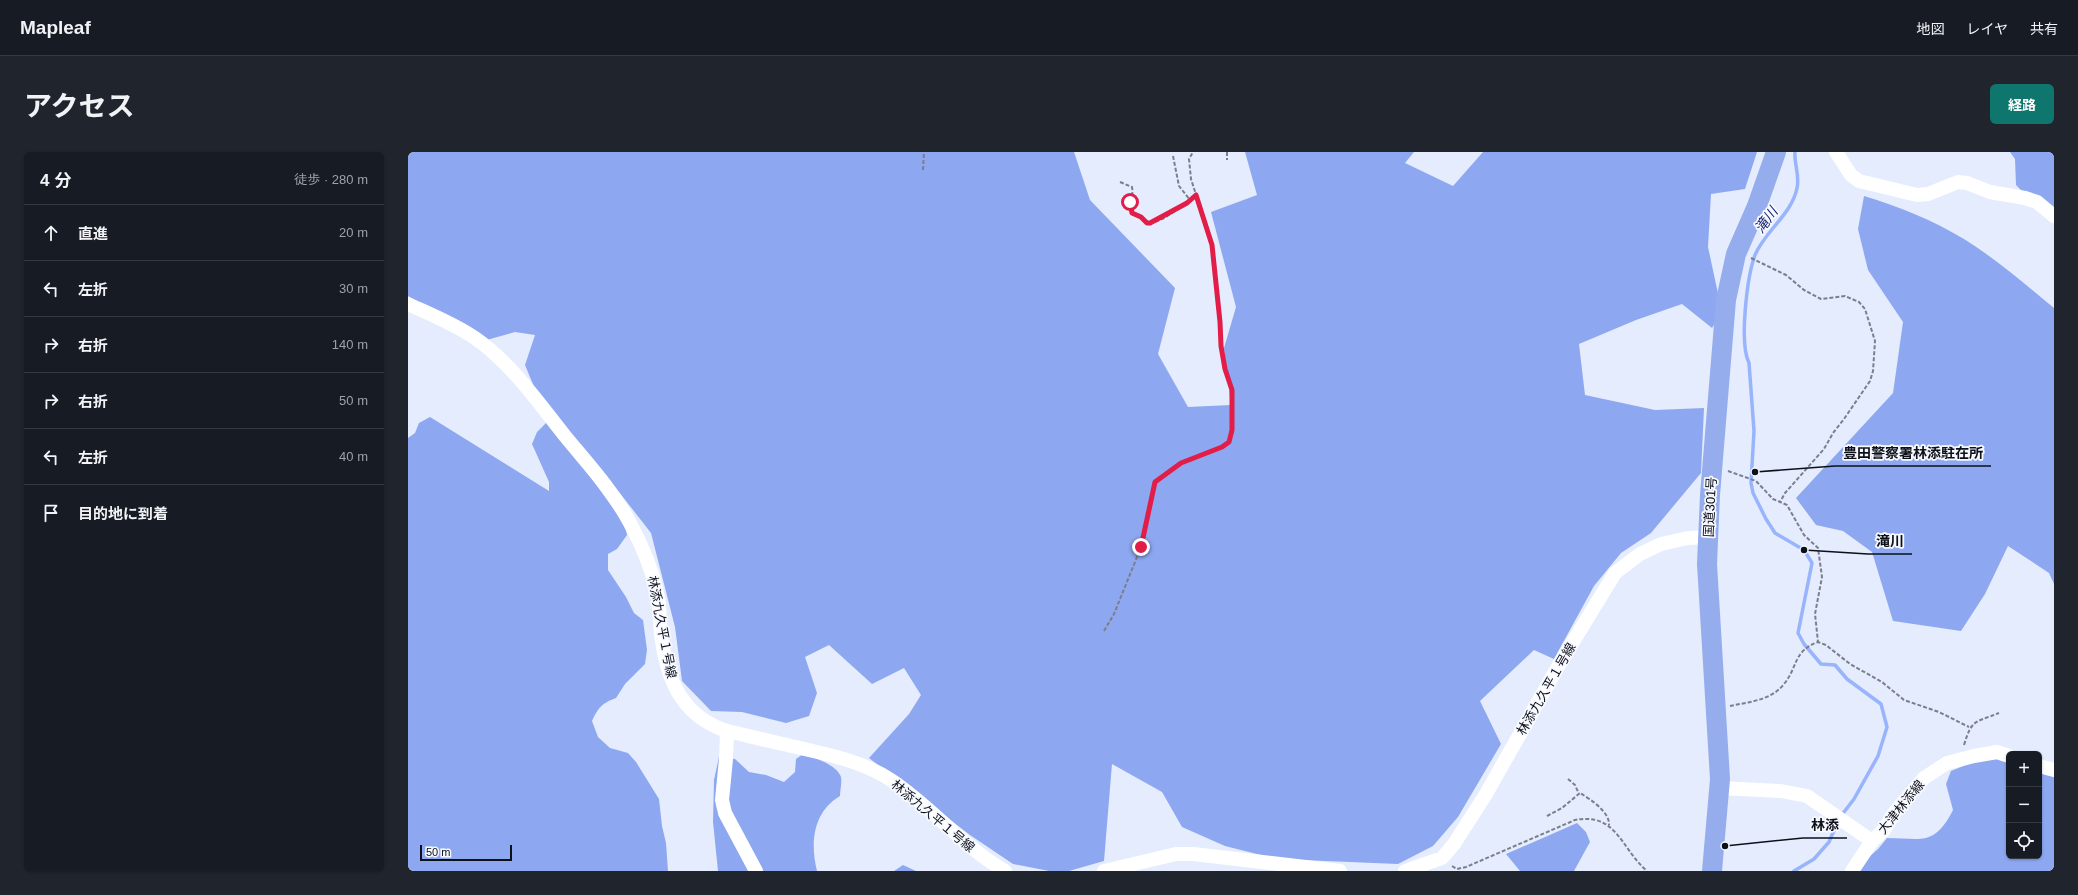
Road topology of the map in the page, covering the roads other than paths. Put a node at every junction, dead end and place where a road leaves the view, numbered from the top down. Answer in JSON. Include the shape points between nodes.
{"nodes":[{"id":1,"x":1776,"y":152,"type":"edge"},
{"id":2,"x":1836,"y":152,"type":"edge"},
{"id":3,"x":2054,"y":216,"type":"edge"},
{"id":4,"x":408,"y":304,"type":"edge"},
{"id":5,"x":1709,"y":537,"type":"junction"},
{"id":6,"x":726,"y":730,"type":"junction"},
{"id":7,"x":2006,"y":755,"type":"edge"},
{"id":8,"x":2042,"y":767,"type":"edge"},
{"id":9,"x":2054,"y":770,"type":"edge"},
{"id":10,"x":1719,"y":788,"type":"junction"},
{"id":11,"x":1872,"y":841,"type":"junction"},
{"id":12,"x":756,"y":871,"type":"edge"},
{"id":13,"x":1005,"y":871,"type":"edge"},
{"id":14,"x":1104,"y":871,"type":"edge"},
{"id":15,"x":1340,"y":871,"type":"edge"},
{"id":16,"x":1405,"y":871,"type":"edge"},
{"id":17,"x":1712,"y":871,"type":"edge"},
{"id":18,"x":1852,"y":871,"type":"edge"}],
"edges":[{"from":1,"to":5,"type":"highway","name":"国道301号","via":[[1736,254],[1726,300]]},
{"from":2,"to":3,"type":"street","via":[[1851,175],[1859,181],[1917,195],[1928,194],[1958,182],[1967,183],[1990,192],[2037,202]]},
{"from":4,"to":6,"type":"street","name":"林添九久平１号線","via":[[475,338],[502,360],[609,489],[630,523],[648,562],[657,592],[668,673],[676,691],[698,717],[712,726]]},
{"from":5,"to":10,"type":"highway","name":"国道301号","via":[[1707,564]]},
{"from":5,"to":16,"type":"street","name":"林添九久平１号線","via":[[1688,538],[1661,544],[1640,554],[1615,573],[1560,663],[1470,821],[1454,844],[1442,858]]},
{"from":6,"to":12,"type":"street","via":[[722,800],[725,812]]},
{"from":6,"to":13,"type":"street","name":"林添九久平１号線","via":[[822,752],[862,765],[891,780],[987,861]]},
{"from":7,"to":11,"type":"street","name":"大津林添線","via":[[1997,752],[1947,763],[1924,778],[1894,813],[1884,830]]},
{"from":8,"to":9,"type":"street"},
{"from":10,"to":11,"type":"street","via":[[1759,789],[1807,796]]},
{"from":10,"to":17,"type":"highway","name":"国道301号"},
{"from":11,"to":18,"type":"street","name":"大津林添線"},
{"from":14,"to":15,"type":"street","via":[[1176,854],[1193,854]]}]}
